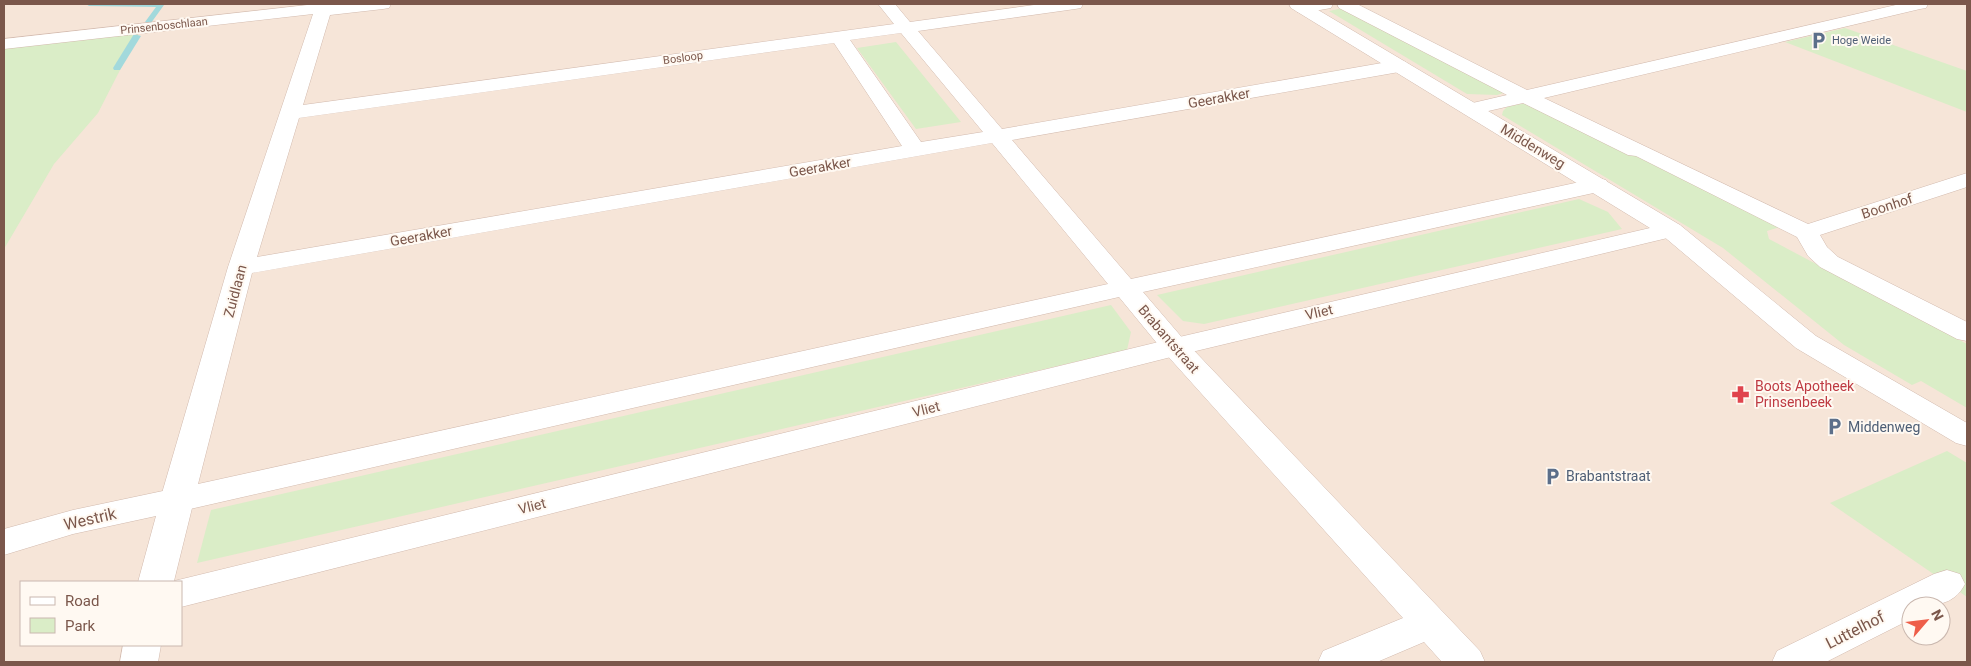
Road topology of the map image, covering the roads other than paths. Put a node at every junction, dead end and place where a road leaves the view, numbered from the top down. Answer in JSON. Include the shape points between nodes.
{"nodes":[{"id":1,"x":383,"y":4,"type":"edge"},
{"id":2,"x":886,"y":4,"type":"edge"},
{"id":3,"x":1075,"y":4,"type":"edge"},
{"id":4,"x":1325,"y":4,"type":"edge"},
{"id":5,"x":1345,"y":4,"type":"edge"},
{"id":6,"x":1920,"y":4,"type":"edge"},
{"id":7,"x":1300,"y":6,"type":"edge"},
{"id":8,"x":323,"y":7,"type":"edge"},
{"id":9,"x":905,"y":27,"type":"junction"},
{"id":10,"x":839,"y":37,"type":"junction"},
{"id":11,"x":4,"y":44,"type":"edge"},
{"id":12,"x":1399,"y":66,"type":"junction"},
{"id":13,"x":1524,"y":96,"type":"junction"},
{"id":14,"x":1471,"y":109,"type":"junction"},
{"id":15,"x":290,"y":113,"type":"junction"},
{"id":16,"x":995,"y":136,"type":"junction"},
{"id":17,"x":916,"y":150,"type":"junction"},
{"id":18,"x":1967,"y":180,"type":"edge"},
{"id":19,"x":1598,"y":185,"type":"junction"},
{"id":20,"x":1671,"y":230,"type":"junction"},
{"id":21,"x":1806,"y":232,"type":"junction"},
{"id":22,"x":241,"y":268,"type":"junction"},
{"id":23,"x":1125,"y":288,"type":"junction"},
{"id":24,"x":1967,"y":333,"type":"edge"},
{"id":25,"x":1175,"y":347,"type":"junction"},
{"id":26,"x":1967,"y":436,"type":"edge"},
{"id":27,"x":177,"y":500,"type":"junction"},
{"id":28,"x":4,"y":542,"type":"edge"},
{"id":29,"x":156,"y":581,"type":"edge"},
{"id":30,"x":1947,"y":584,"type":"dead end"},
{"id":31,"x":182,"y":593,"type":"edge"},
{"id":32,"x":1430,"y":623,"type":"junction"},
{"id":33,"x":142,"y":646,"type":"edge"},
{"id":34,"x":139,"y":662,"type":"edge"},
{"id":35,"x":1337,"y":662,"type":"edge"},
{"id":36,"x":1466,"y":662,"type":"edge"},
{"id":37,"x":1791,"y":662,"type":"edge"}],
"edges":[{"from":1,"to":8,"type":"street","name":"Prinsenboschlaan"},
{"from":2,"to":9,"type":"street","name":"Brabantstraat"},
{"from":3,"to":9,"type":"street","name":"Bosloop"},
{"from":4,"to":7,"type":"street","name":"Middenweg"},
{"from":5,"to":13,"type":"street"},
{"from":6,"to":13,"type":"street"},
{"from":7,"to":12,"type":"street","name":"Middenweg"},
{"from":8,"to":11,"type":"street","name":"Prinsenboschlaan"},
{"from":8,"to":15,"type":"street","name":"Zuidlaan"},
{"from":9,"to":10,"type":"street","name":"Bosloop"},
{"from":9,"to":16,"type":"street","name":"Brabantstraat"},
{"from":10,"to":15,"type":"street","name":"Bosloop"},
{"from":10,"to":17,"type":"street"},
{"from":12,"to":14,"type":"street","name":"Middenweg"},
{"from":12,"to":16,"type":"street","name":"Geerakker"},
{"from":13,"to":14,"type":"street","name":"Middenweg"},
{"from":13,"to":21,"type":"street"},
{"from":14,"to":19,"type":"street","name":"Middenweg"},
{"from":15,"to":22,"type":"street","name":"Zuidlaan"},
{"from":16,"to":17,"type":"street","name":"Geerakker"},
{"from":16,"to":23,"type":"street","name":"Brabantstraat"},
{"from":17,"to":22,"type":"street","name":"Geerakker"},
{"from":18,"to":21,"type":"street","name":"Boonhof"},
{"from":19,"to":20,"type":"street","name":"Middenweg"},
{"from":19,"to":23,"type":"street"},
{"from":20,"to":25,"type":"street","name":"Vliet"},
{"from":20,"to":26,"type":"street","name":"Middenweg","via":[[1806,342]]},
{"from":21,"to":24,"type":"street","via":[[1817,251],[1829,262]]},
{"from":22,"to":27,"type":"street","name":"Zuidlaan"},
{"from":23,"to":25,"type":"street","name":"Brabantstraat"},
{"from":23,"to":27,"type":"street"},
{"from":25,"to":31,"type":"street","name":"Vliet"},
{"from":25,"to":32,"type":"street","name":"Brabantstraat"},
{"from":27,"to":28,"type":"street","name":"Westrik","via":[[73,522]]},
{"from":27,"to":29,"type":"street","name":"Zuidlaan"},
{"from":30,"to":37,"type":"street","name":"Luttelhof"},
{"from":32,"to":35,"type":"street"},
{"from":32,"to":36,"type":"street","name":"Brabantstraat"},
{"from":33,"to":34,"type":"street"}]}
